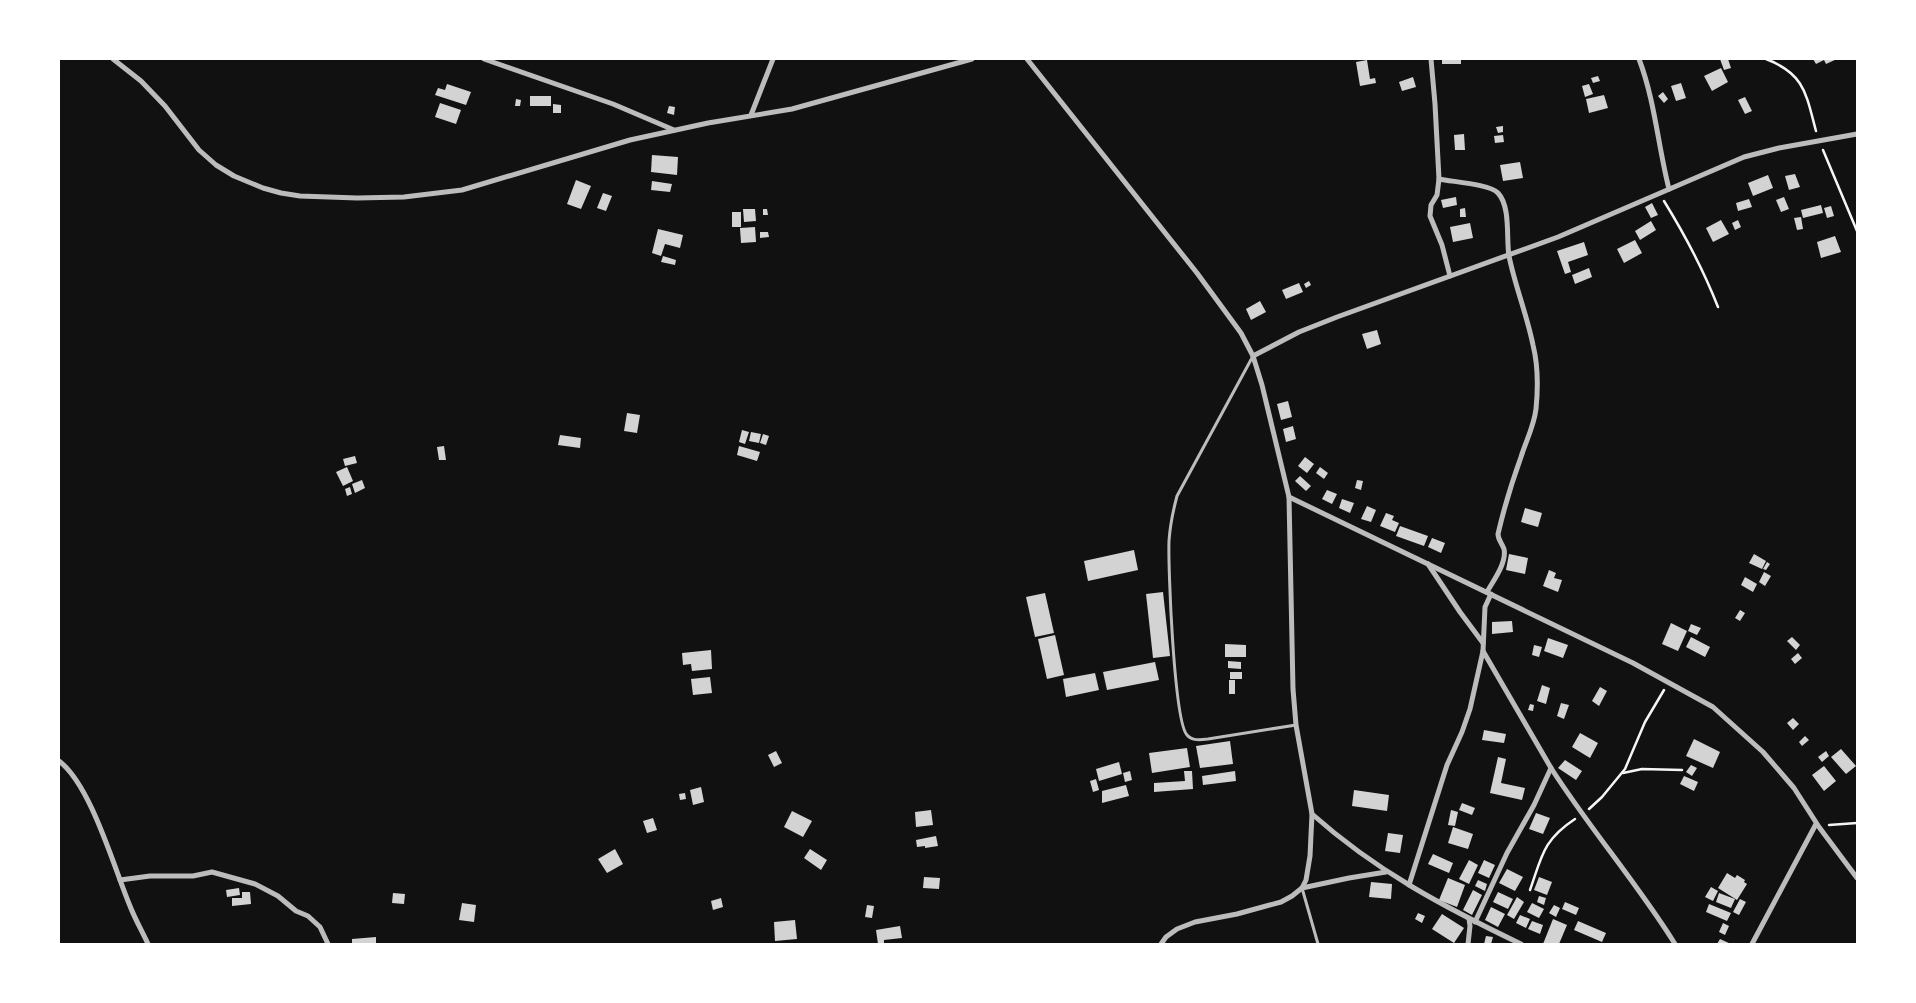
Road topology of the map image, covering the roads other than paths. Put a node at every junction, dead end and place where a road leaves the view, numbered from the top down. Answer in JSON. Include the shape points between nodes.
{"nodes":[{"id":1,"x":113,"y":59,"type":"edge"},
{"id":2,"x":484,"y":59,"type":"edge"},
{"id":3,"x":773,"y":59,"type":"edge"},
{"id":4,"x":972,"y":59,"type":"edge"},
{"id":5,"x":1027,"y":59,"type":"edge"},
{"id":6,"x":1430,"y":59,"type":"edge"},
{"id":7,"x":1639,"y":59,"type":"edge"},
{"id":8,"x":751,"y":115,"type":"junction"},
{"id":9,"x":674,"y":130,"type":"junction"},
{"id":10,"x":1857,"y":134,"type":"edge"},
{"id":11,"x":1440,"y":179,"type":"junction"},
{"id":12,"x":1669,"y":189,"type":"junction"},
{"id":13,"x":1509,"y":256,"type":"junction"},
{"id":14,"x":1450,"y":276,"type":"junction"},
{"id":15,"x":1253,"y":356,"type":"junction"},
{"id":16,"x":1289,"y":497,"type":"junction"},
{"id":17,"x":1427,"y":562,"type":"junction"},
{"id":18,"x":1489,"y":593,"type":"junction"},
{"id":19,"x":1484,"y":643,"type":"junction"},
{"id":20,"x":1483,"y":651,"type":"junction"},
{"id":21,"x":1296,"y":725,"type":"junction"},
{"id":22,"x":59,"y":762,"type":"edge"},
{"id":23,"x":1551,"y":768,"type":"junction"},
{"id":24,"x":1312,"y":814,"type":"junction"},
{"id":25,"x":1817,"y":826,"type":"junction"},
{"id":26,"x":1386,"y":872,"type":"junction"},
{"id":27,"x":1857,"y":878,"type":"edge"},
{"id":28,"x":120,"y":880,"type":"junction"},
{"id":29,"x":1409,"y":885,"type":"junction"},
{"id":30,"x":1302,"y":888,"type":"junction"},
{"id":31,"x":1469,"y":919,"type":"junction"},
{"id":32,"x":1475,"y":922,"type":"junction"},
{"id":33,"x":148,"y":944,"type":"edge"},
{"id":34,"x":328,"y":944,"type":"edge"},
{"id":35,"x":1162,"y":944,"type":"edge"},
{"id":36,"x":1318,"y":944,"type":"edge"},
{"id":37,"x":1468,"y":944,"type":"edge"},
{"id":38,"x":1521,"y":944,"type":"edge"},
{"id":39,"x":1676,"y":944,"type":"edge"},
{"id":40,"x":1752,"y":944,"type":"edge"}],
"edges":[{"from":1,"to":9,"type":"street","via":[[153,93],[199,150],[216,165],[263,188],[300,196],[404,197],[462,190]]},
{"from":2,"to":9,"type":"street","via":[[613,104]]},
{"from":3,"to":8,"type":"street"},
{"from":4,"to":8,"type":"street","via":[[811,104]]},
{"from":5,"to":15,"type":"street","via":[[1197,273],[1241,333]]},
{"from":6,"to":11,"type":"street"},
{"from":7,"to":12,"type":"street","via":[[1653,106]]},
{"from":8,"to":9,"type":"street"},
{"from":10,"to":12,"type":"street","via":[[1744,157]]},
{"from":11,"to":13,"type":"street","via":[[1485,187],[1498,193],[1504,204]]},
{"from":11,"to":14,"type":"street","via":[[1430,216]]},
{"from":12,"to":13,"type":"street"},
{"from":13,"to":14,"type":"street"},
{"from":13,"to":18,"type":"street","via":[[1536,362],[1536,410],[1498,534],[1504,548],[1502,565]]},
{"from":14,"to":15,"type":"street","via":[[1299,332]]},
{"from":15,"to":16,"type":"street"},
{"from":15,"to":21,"type":"lane","via":[[1177,496],[1173,511],[1169,543],[1174,671],[1182,726],[1186,735],[1194,740]]},
{"from":16,"to":17,"type":"street"},
{"from":16,"to":21,"type":"street","via":[[1291,655]]},
{"from":17,"to":18,"type":"street"},
{"from":17,"to":19,"type":"street"},
{"from":18,"to":19,"type":"street","via":[[1484,614]]},
{"from":18,"to":25,"type":"street","via":[[1633,663],[1713,707],[1763,752],[1794,788]]},
{"from":19,"to":20,"type":"street"},
{"from":20,"to":23,"type":"street"},
{"from":20,"to":29,"type":"street","via":[[1470,709],[1447,765]]},
{"from":21,"to":24,"type":"street"},
{"from":22,"to":28,"type":"street","via":[[76,779]]},
{"from":23,"to":32,"type":"street"},
{"from":23,"to":39,"type":"street"},
{"from":24,"to":26,"type":"street"},
{"from":24,"to":30,"type":"street","via":[[1310,856]]},
{"from":25,"to":27,"type":"street"},
{"from":25,"to":40,"type":"street"},
{"from":26,"to":29,"type":"street"},
{"from":26,"to":30,"type":"street"},
{"from":28,"to":33,"type":"street"},
{"from":28,"to":34,"type":"street","via":[[212,872],[255,884],[308,916],[320,928]]},
{"from":29,"to":31,"type":"street"},
{"from":30,"to":35,"type":"street","via":[[1281,902],[1177,929]]},
{"from":30,"to":36,"type":"lane"},
{"from":31,"to":32,"type":"street"},
{"from":31,"to":37,"type":"street"},
{"from":32,"to":38,"type":"street"}]}
